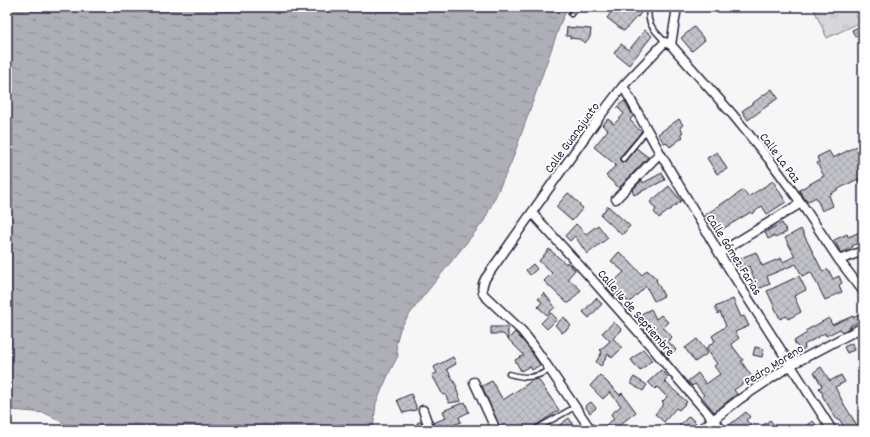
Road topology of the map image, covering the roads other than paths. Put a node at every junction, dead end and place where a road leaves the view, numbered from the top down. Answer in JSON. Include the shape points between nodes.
{"nodes":[{"id":1,"x":576,"y":7,"type":"edge"},
{"id":2,"x":649,"y":7,"type":"edge"},
{"id":3,"x":677,"y":7,"type":"edge"},
{"id":4,"x":571,"y":14,"type":"dead end"},
{"id":5,"x":668,"y":44,"type":"junction"},
{"id":6,"x":624,"y":86,"type":"junction"},
{"id":7,"x":648,"y":130,"type":"junction"},
{"id":8,"x":660,"y":153,"type":"junction"},
{"id":9,"x":623,"y":159,"type":"dead end"},
{"id":10,"x":616,"y":199,"type":"dead end"},
{"id":11,"x":801,"y":203,"type":"junction"},
{"id":12,"x":532,"y":213,"type":"junction"},
{"id":13,"x":863,"y":251,"type":"edge"},
{"id":14,"x":719,"y":253,"type":"junction"},
{"id":15,"x":839,"y":260,"type":"junction"},
{"id":16,"x":863,"y":291,"type":"edge"},
{"id":17,"x":863,"y":327,"type":"edge"},
{"id":18,"x":791,"y":365,"type":"junction"},
{"id":19,"x":550,"y":370,"type":"junction"},
{"id":20,"x":509,"y":374,"type":"dead end"},
{"id":21,"x":474,"y":382,"type":"dead end"},
{"id":22,"x":575,"y":407,"type":"junction"},
{"id":23,"x":423,"y":410,"type":"dead end"},
{"id":24,"x":714,"y":420,"type":"junction"},
{"id":25,"x":430,"y":430,"type":"edge"},
{"id":26,"x":496,"y":430,"type":"edge"},
{"id":27,"x":534,"y":430,"type":"edge"},
{"id":28,"x":591,"y":430,"type":"edge"},
{"id":29,"x":700,"y":430,"type":"edge"},
{"id":30,"x":722,"y":430,"type":"edge"},
{"id":31,"x":832,"y":430,"type":"edge"}],
"edges":[{"from":1,"to":4,"type":"lane"},
{"from":2,"to":5,"type":"lane","via":[[651,26]]},
{"from":3,"to":5,"type":"street"},
{"from":5,"to":6,"type":"street","name":"Calle Guanajuato"},
{"from":5,"to":11,"type":"street","name":"Calle La Paz","via":[[733,115]]},
{"from":6,"to":7,"type":"street","name":"Calle Gómez Farias"},
{"from":6,"to":12,"type":"street","name":"Calle Guanajuato"},
{"from":7,"to":8,"type":"street","name":"Calle Gómez Farias"},
{"from":7,"to":9,"type":"lane"},
{"from":8,"to":10,"type":"street"},
{"from":8,"to":14,"type":"street","name":"Calle Gómez Farias"},
{"from":11,"to":14,"type":"street"},
{"from":11,"to":15,"type":"street","name":"Calle La Paz"},
{"from":12,"to":19,"type":"street","name":"Calle Guanajuato","via":[[484,279],[482,289],[484,295],[522,331]]},
{"from":12,"to":24,"type":"street","name":"Calle 16 de Septiembre"},
{"from":13,"to":15,"type":"street"},
{"from":14,"to":18,"type":"street","name":"Calle Gómez Farias"},
{"from":15,"to":16,"type":"street","name":"Calle La Paz"},
{"from":17,"to":18,"type":"street","name":"Pedro Moreno"},
{"from":18,"to":24,"type":"street","name":"Pedro Moreno"},
{"from":18,"to":31,"type":"street","name":"Calle Gómez Farias"},
{"from":19,"to":20,"type":"lane","via":[[526,378]]},
{"from":19,"to":22,"type":"street"},
{"from":21,"to":26,"type":"street"},
{"from":22,"to":27,"type":"lane"},
{"from":22,"to":28,"type":"street"},
{"from":23,"to":25,"type":"street"},
{"from":24,"to":29,"type":"street","name":"Pedro Moreno"},
{"from":24,"to":30,"type":"street","name":"Calle 16 de Septiembre"}]}
